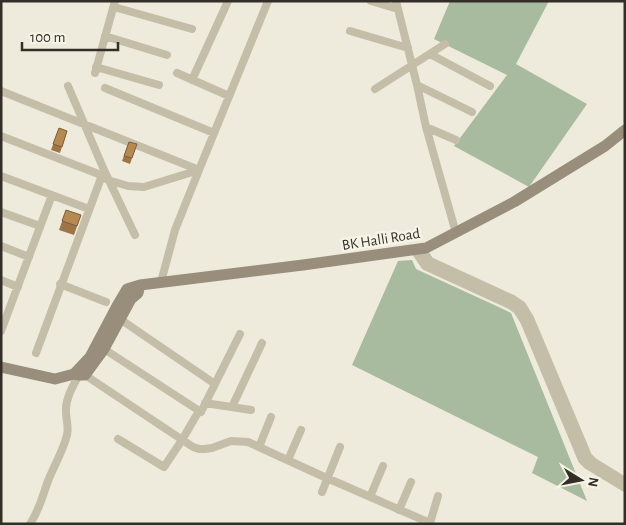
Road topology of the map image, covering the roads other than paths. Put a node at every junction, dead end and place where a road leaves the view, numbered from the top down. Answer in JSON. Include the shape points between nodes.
{"nodes":[{"id":1,"x":228,"y":1,"type":"edge"},
{"id":2,"x":268,"y":1,"type":"edge"},
{"id":3,"x":371,"y":1,"type":"edge"},
{"id":4,"x":115,"y":4,"type":"edge"},
{"id":5,"x":397,"y":5,"type":"edge"},
{"id":6,"x":192,"y":29,"type":"dead end"},
{"id":7,"x":350,"y":31,"type":"dead end"},
{"id":8,"x":105,"y":36,"type":"junction"},
{"id":9,"x":445,"y":44,"type":"dead end"},
{"id":10,"x":408,"y":48,"type":"junction"},
{"id":11,"x":430,"y":54,"type":"junction"},
{"id":12,"x":167,"y":55,"type":"dead end"},
{"id":13,"x":412,"y":65,"type":"junction"},
{"id":14,"x":177,"y":73,"type":"dead end"},
{"id":15,"x":192,"y":80,"type":"junction"},
{"id":16,"x":159,"y":85,"type":"dead end"},
{"id":17,"x":417,"y":85,"type":"junction"},
{"id":18,"x":68,"y":86,"type":"dead end"},
{"id":19,"x":490,"y":86,"type":"dead end"},
{"id":20,"x":106,"y":88,"type":"dead end"},
{"id":21,"x":375,"y":89,"type":"dead end"},
{"id":22,"x":1,"y":91,"type":"edge"},
{"id":23,"x":229,"y":96,"type":"junction"},
{"id":24,"x":472,"y":112,"type":"dead end"},
{"id":25,"x":84,"y":124,"type":"junction"},
{"id":26,"x":426,"y":127,"type":"junction"},
{"id":27,"x":625,"y":130,"type":"edge"},
{"id":28,"x":214,"y":133,"type":"junction"},
{"id":29,"x":1,"y":136,"type":"edge"},
{"id":30,"x":456,"y":140,"type":"dead end"},
{"id":31,"x":199,"y":170,"type":"junction"},
{"id":32,"x":105,"y":175,"type":"junction"},
{"id":33,"x":1,"y":176,"type":"edge"},
{"id":34,"x":52,"y":195,"type":"junction"},
{"id":35,"x":89,"y":209,"type":"junction"},
{"id":36,"x":1,"y":212,"type":"edge"},
{"id":37,"x":40,"y":226,"type":"junction"},
{"id":38,"x":456,"y":233,"type":"junction"},
{"id":39,"x":135,"y":235,"type":"dead end"},
{"id":40,"x":1,"y":246,"type":"edge"},
{"id":41,"x":418,"y":249,"type":"junction"},
{"id":42,"x":29,"y":257,"type":"junction"},
{"id":43,"x":1,"y":280,"type":"edge"},
{"id":44,"x":162,"y":282,"type":"junction"},
{"id":45,"x":60,"y":284,"type":"junction"},
{"id":46,"x":18,"y":286,"type":"junction"},
{"id":47,"x":106,"y":302,"type":"dead end"},
{"id":48,"x":4,"y":315,"type":"edge"},
{"id":49,"x":116,"y":317,"type":"junction"},
{"id":50,"x":1,"y":331,"type":"edge"},
{"id":51,"x":240,"y":334,"type":"dead end"},
{"id":52,"x":262,"y":343,"type":"dead end"},
{"id":53,"x":104,"y":349,"type":"junction"},
{"id":54,"x":36,"y":353,"type":"dead end"},
{"id":55,"x":1,"y":367,"type":"edge"},
{"id":56,"x":79,"y":375,"type":"junction"},
{"id":57,"x":215,"y":384,"type":"junction"},
{"id":58,"x":205,"y":403,"type":"junction"},
{"id":59,"x":232,"y":407,"type":"junction"},
{"id":60,"x":251,"y":410,"type":"dead end"},
{"id":61,"x":196,"y":416,"type":"dead end"},
{"id":62,"x":271,"y":417,"type":"dead end"},
{"id":63,"x":300,"y":430,"type":"dead end"},
{"id":64,"x":118,"y":439,"type":"dead end"},
{"id":65,"x":182,"y":440,"type":"junction"},
{"id":66,"x":259,"y":447,"type":"junction"},
{"id":67,"x":340,"y":447,"type":"dead end"},
{"id":68,"x":288,"y":460,"type":"junction"},
{"id":69,"x":383,"y":466,"type":"dead end"},
{"id":70,"x":328,"y":478,"type":"junction"},
{"id":71,"x":625,"y":481,"type":"edge"},
{"id":72,"x":411,"y":482,"type":"dead end"},
{"id":73,"x":625,"y":488,"type":"edge"},
{"id":74,"x":322,"y":492,"type":"dead end"},
{"id":75,"x":438,"y":496,"type":"dead end"},
{"id":76,"x":370,"y":497,"type":"junction"},
{"id":77,"x":399,"y":510,"type":"junction"},
{"id":78,"x":30,"y":524,"type":"edge"}],
"edges":[{"from":1,"to":15,"type":"street"},
{"from":2,"to":23,"type":"street"},
{"from":3,"to":5,"type":"street"},
{"from":4,"to":6,"type":"street"},
{"from":4,"to":8,"type":"street"},
{"from":5,"to":10,"type":"street"},
{"from":7,"to":10,"type":"street"},
{"from":8,"to":12,"type":"street"},
{"from":8,"to":16,"type":"street","via":[[96,70]]},
{"from":9,"to":11,"type":"street"},
{"from":10,"to":13,"type":"street"},
{"from":11,"to":13,"type":"street"},
{"from":11,"to":19,"type":"street"},
{"from":13,"to":17,"type":"street"},
{"from":13,"to":21,"type":"street"},
{"from":14,"to":15,"type":"street"},
{"from":15,"to":23,"type":"street"},
{"from":17,"to":24,"type":"street"},
{"from":17,"to":26,"type":"street"},
{"from":18,"to":25,"type":"street"},
{"from":20,"to":28,"type":"street"},
{"from":22,"to":25,"type":"street"},
{"from":23,"to":28,"type":"street"},
{"from":25,"to":31,"type":"street"},
{"from":25,"to":32,"type":"street"},
{"from":26,"to":30,"type":"street"},
{"from":26,"to":38,"type":"street"},
{"from":27,"to":38,"type":"main road","name":"BK Halli Road","via":[[605,146],[514,202]]},
{"from":28,"to":31,"type":"street"},
{"from":29,"to":32,"type":"street"},
{"from":31,"to":32,"type":"street","via":[[144,188],[128,186]]},
{"from":31,"to":44,"type":"street","via":[[175,230]]},
{"from":32,"to":35,"type":"street"},
{"from":32,"to":39,"type":"street"},
{"from":33,"to":34,"type":"street"},
{"from":34,"to":35,"type":"street"},
{"from":34,"to":37,"type":"street"},
{"from":35,"to":45,"type":"street"},
{"from":36,"to":37,"type":"street"},
{"from":37,"to":42,"type":"street"},
{"from":38,"to":41,"type":"main road","name":"BK Halli Road"},
{"from":40,"to":42,"type":"street"},
{"from":41,"to":44,"type":"main road","name":"BK Halli Road"},
{"from":41,"to":71,"type":"street","via":[[430,261],[513,299],[525,309],[588,456]]},
{"from":41,"to":73,"type":"street","via":[[425,266],[510,305],[520,313],[582,460]]},
{"from":42,"to":46,"type":"street"},
{"from":43,"to":46,"type":"street"},
{"from":44,"to":49,"type":"main road","name":"BK Halli Road","via":[[127,289]]},
{"from":45,"to":47,"type":"street"},
{"from":45,"to":54,"type":"street"},
{"from":46,"to":48,"type":"street"},
{"from":48,"to":50,"type":"street"},
{"from":49,"to":53,"type":"main road","name":"BK Halli Road"},
{"from":49,"to":56,"type":"main road","name":"BK Halli Road"},
{"from":49,"to":57,"type":"street"},
{"from":51,"to":57,"type":"street"},
{"from":52,"to":59,"type":"street"},
{"from":53,"to":56,"type":"main road","name":"BK Halli Road"},
{"from":53,"to":58,"type":"street","via":[[201,412]]},
{"from":55,"to":56,"type":"main road","via":[[56,379]]},
{"from":56,"to":65,"type":"street"},
{"from":56,"to":78,"type":"street","via":[[68,398],[68,434]]},
{"from":57,"to":58,"type":"street"},
{"from":58,"to":59,"type":"street"},
{"from":59,"to":60,"type":"street"},
{"from":61,"to":65,"type":"street"},
{"from":62,"to":66,"type":"street"},
{"from":63,"to":68,"type":"street"},
{"from":64,"to":65,"type":"street","via":[[164,467]]},
{"from":65,"to":66,"type":"street","via":[[199,449],[237,441]]},
{"from":66,"to":68,"type":"street"},
{"from":67,"to":70,"type":"street"},
{"from":68,"to":70,"type":"street"},
{"from":69,"to":76,"type":"street"},
{"from":70,"to":74,"type":"street"},
{"from":70,"to":76,"type":"street"},
{"from":72,"to":77,"type":"street"},
{"from":75,"to":77,"type":"street","via":[[430,523]]},
{"from":76,"to":77,"type":"street"}]}
